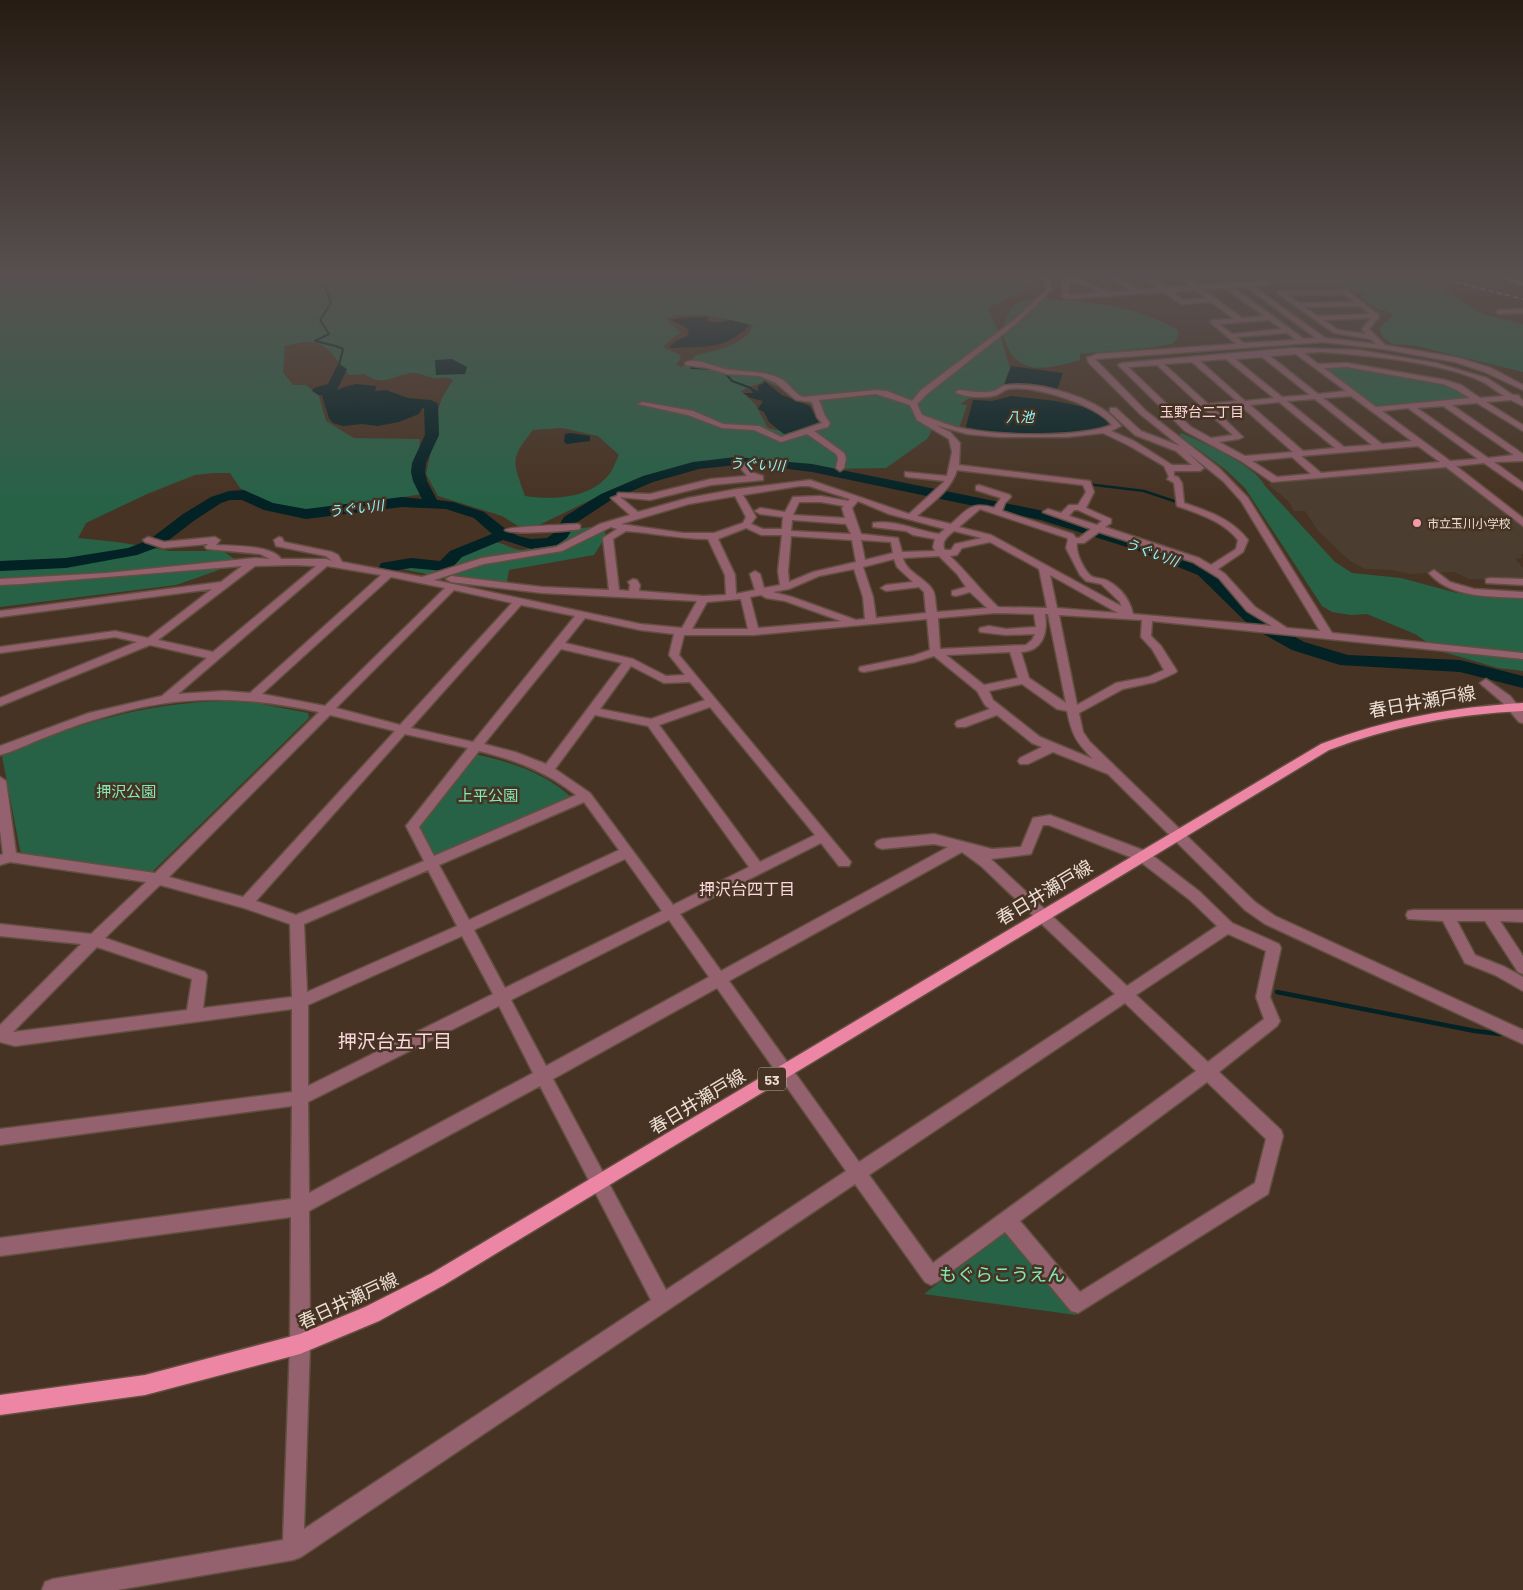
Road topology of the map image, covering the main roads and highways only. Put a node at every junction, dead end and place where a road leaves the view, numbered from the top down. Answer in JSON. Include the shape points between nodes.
{"nodes":[{"id":1,"x":1520,"y":711,"type":"edge"},
{"id":2,"x":0,"y":1405,"type":"edge"}],
"edges":[{"from":1,"to":2,"type":"main road","name":"春日井瀬戸線","number":"53","via":[[1438,715],[1397,722],[1325,746],[438,1279],[372,1314],[300,1344],[146,1385]]}]}
